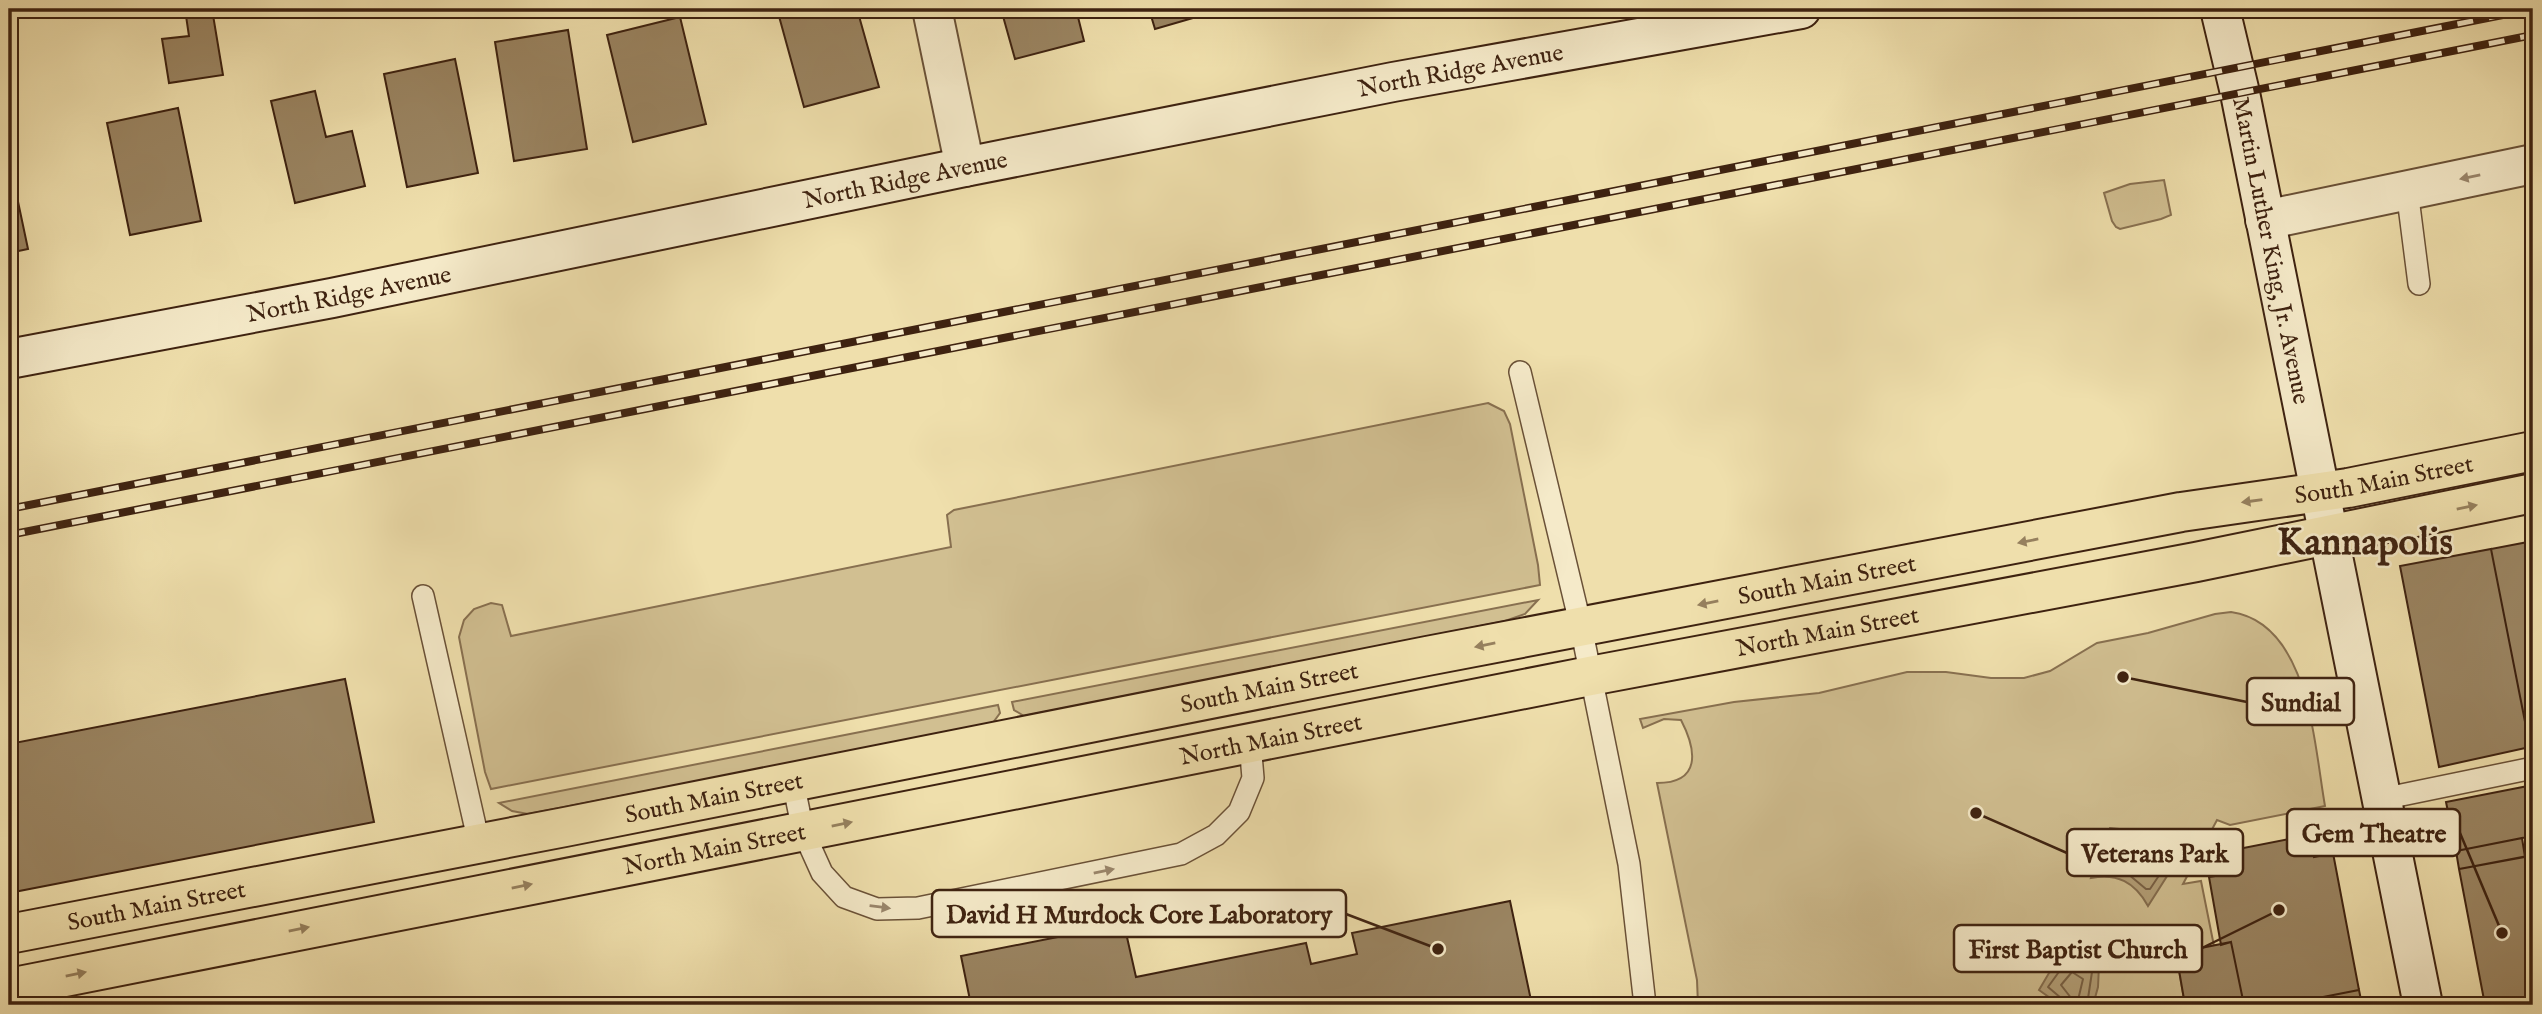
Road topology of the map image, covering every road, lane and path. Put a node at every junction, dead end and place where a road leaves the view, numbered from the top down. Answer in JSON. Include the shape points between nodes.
{"nodes":[{"id":1,"x":932,"y":9,"type":"edge"},
{"id":2,"x":1801,"y":9,"type":"edge"},
{"id":3,"x":2220,"y":9,"type":"edge"},
{"id":4,"x":2533,"y":164,"type":"edge"},
{"id":5,"x":964,"y":167,"type":"junction"},
{"id":6,"x":2407,"y":190,"type":"junction"},
{"id":7,"x":2265,"y":220,"type":"junction"},
{"id":8,"x":2419,"y":284,"type":"dead end"},
{"id":9,"x":9,"y":359,"type":"edge"},
{"id":10,"x":1520,"y":372,"type":"dead end"},
{"id":11,"x":2533,"y":452,"type":"edge"},
{"id":12,"x":2320,"y":492,"type":"junction"},
{"id":13,"x":2533,"y":493,"type":"edge"},
{"id":14,"x":2328,"y":536,"type":"junction"},
{"id":15,"x":422,"y":596,"type":"dead end"},
{"id":16,"x":1581,"y":627,"type":"junction"},
{"id":17,"x":1591,"y":676,"type":"junction"},
{"id":18,"x":1250,"y":743,"type":"junction"},
{"id":19,"x":2533,"y":768,"type":"edge"},
{"id":20,"x":793,"y":782,"type":"junction"},
{"id":21,"x":2382,"y":799,"type":"junction"},
{"id":22,"x":803,"y":831,"type":"junction"},
{"id":23,"x":479,"y":843,"type":"junction"},
{"id":24,"x":9,"y":933,"type":"edge"},
{"id":25,"x":9,"y":988,"type":"edge"},
{"id":26,"x":1645,"y":1005,"type":"edge"},
{"id":27,"x":2423,"y":1005,"type":"edge"}],
"edges":[{"from":1,"to":5,"type":"street"},
{"from":2,"to":5,"type":"street","name":"North Ridge Avenue","via":[[1393,82]]},
{"from":3,"to":7,"type":"street","name":"Martin Luther King, Jr. Avenue"},
{"from":4,"to":6,"type":"street","one_way":true},
{"from":5,"to":9,"type":"street","name":"North Ridge Avenue","via":[[345,296]]},
{"from":6,"to":7,"type":"street"},
{"from":6,"to":8,"type":"lane"},
{"from":7,"to":12,"type":"street","name":"Martin Luther King, Jr. Avenue"},
{"from":10,"to":16,"type":"lane"},
{"from":11,"to":12,"type":"main road","name":"South Main Street"},
{"from":12,"to":14,"type":"street","name":"Martin Luther King, Jr. Avenue"},
{"from":12,"to":16,"type":"main road","name":"South Main Street","one_way":true,"via":[[2181,512]]},
{"from":14,"to":13,"type":"main road","name":"North Main Street","one_way":true},
{"from":14,"to":17,"type":"main road","name":"North Main Street"},
{"from":14,"to":21,"type":"street","name":"Martin Luther King, Jr. Avenue"},
{"from":15,"to":23,"type":"lane"},
{"from":16,"to":17,"type":"lane"},
{"from":16,"to":20,"type":"main road","name":"South Main Street","one_way":true},
{"from":17,"to":18,"type":"main road","name":"North Main Street"},
{"from":17,"to":26,"type":"lane","via":[[1629,864]]},
{"from":22,"to":18,"type":"main road","name":"North Main Street","one_way":true},
{"from":22,"to":18,"type":"lane","one_way":true,"via":[[822,873],[844,897],[877,909],[918,908],[1044,884],[1181,854],[1216,835],[1239,812],[1253,778]]},
{"from":19,"to":21,"type":"lane"},
{"from":20,"to":22,"type":"lane"},
{"from":20,"to":23,"type":"main road","name":"South Main Street"},
{"from":21,"to":27,"type":"street","name":"Martin Luther King, Jr. Avenue"},
{"from":25,"to":22,"type":"main road","name":"North Main Street","one_way":true},
{"from":23,"to":24,"type":"main road","name":"South Main Street"}]}
